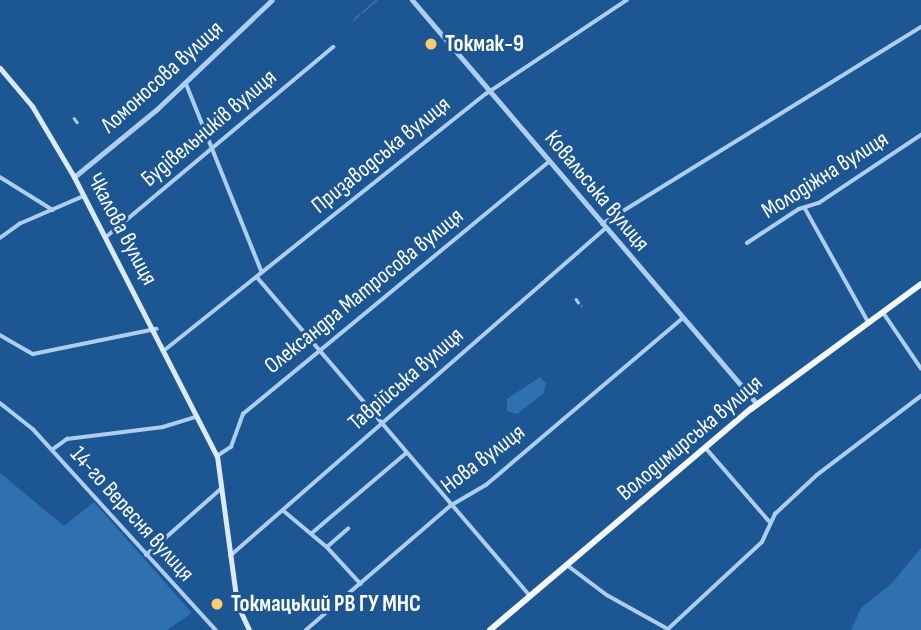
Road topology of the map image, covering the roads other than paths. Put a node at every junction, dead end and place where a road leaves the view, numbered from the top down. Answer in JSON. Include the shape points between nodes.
{"nodes":[{"id":1,"x":272,"y":0,"type":"edge"},
{"id":2,"x":412,"y":0,"type":"edge"},
{"id":3,"x":627,"y":0,"type":"edge"},
{"id":4,"x":921,"y":27,"type":"edge"},
{"id":5,"x":333,"y":47,"type":"dead end"},
{"id":6,"x":0,"y":68,"type":"edge"},
{"id":7,"x":185,"y":81,"type":"junction"},
{"id":8,"x":490,"y":91,"type":"junction"},
{"id":9,"x":921,"y":135,"type":"edge"},
{"id":10,"x":214,"y":147,"type":"junction"},
{"id":11,"x":549,"y":162,"type":"junction"},
{"id":12,"x":0,"y":177,"type":"edge"},
{"id":13,"x":74,"y":177,"type":"junction"},
{"id":14,"x":84,"y":196,"type":"junction"},
{"id":15,"x":805,"y":208,"type":"junction"},
{"id":16,"x":53,"y":210,"type":"junction"},
{"id":17,"x":604,"y":226,"type":"junction"},
{"id":18,"x":106,"y":237,"type":"junction"},
{"id":19,"x":0,"y":238,"type":"edge"},
{"id":20,"x":747,"y":243,"type":"dead end"},
{"id":21,"x":262,"y":272,"type":"junction"},
{"id":22,"x":257,"y":277,"type":"junction"},
{"id":23,"x":921,"y":284,"type":"edge"},
{"id":24,"x":882,"y":311,"type":"junction"},
{"id":25,"x":683,"y":318,"type":"junction"},
{"id":26,"x":868,"y":321,"type":"junction"},
{"id":27,"x":156,"y":329,"type":"junction"},
{"id":28,"x":0,"y":335,"type":"edge"},
{"id":29,"x":166,"y":349,"type":"junction"},
{"id":30,"x":318,"y":351,"type":"junction"},
{"id":31,"x":921,"y":368,"type":"edge"},
{"id":32,"x":921,"y":396,"type":"edge"},
{"id":33,"x":0,"y":403,"type":"edge"},
{"id":34,"x":757,"y":404,"type":"junction"},
{"id":35,"x":198,"y":417,"type":"junction"},
{"id":36,"x":380,"y":425,"type":"junction"},
{"id":37,"x":705,"y":447,"type":"junction"},
{"id":38,"x":52,"y":451,"type":"junction"},
{"id":39,"x":405,"y":454,"type":"junction"},
{"id":40,"x":217,"y":456,"type":"junction"},
{"id":41,"x":224,"y":487,"type":"junction"},
{"id":42,"x":450,"y":506,"type":"junction"},
{"id":43,"x":284,"y":511,"type":"junction"},
{"id":44,"x":769,"y":522,"type":"junction"},
{"id":45,"x":348,"y":529,"type":"dead end"},
{"id":46,"x":312,"y":533,"type":"junction"},
{"id":47,"x":327,"y":547,"type":"junction"},
{"id":48,"x":146,"y":555,"type":"junction"},
{"id":49,"x":230,"y":556,"type":"junction"},
{"id":50,"x":567,"y":565,"type":"junction"},
{"id":51,"x":360,"y":584,"type":"junction"},
{"id":52,"x":530,"y":596,"type":"junction"},
{"id":53,"x":668,"y":629,"type":"edge"},
{"id":54,"x":216,"y":630,"type":"edge"},
{"id":55,"x":249,"y":630,"type":"edge"},
{"id":56,"x":306,"y":630,"type":"edge"},
{"id":57,"x":490,"y":630,"type":"edge"}],
"edges":[{"from":1,"to":7,"type":"street","name":"Ломоносова вулиця"},
{"from":2,"to":8,"type":"street","name":"Ковальська вулиця"},
{"from":3,"to":8,"type":"street","name":"Призаводська вулиця"},
{"from":4,"to":17,"type":"street","name":"Таврійська вулиця"},
{"from":5,"to":10,"type":"street","name":"Будівельників вулиця"},
{"from":6,"to":13,"type":"main road","name":"Чкалова вулиця","via":[[32,106]]},
{"from":7,"to":10,"type":"street"},
{"from":7,"to":13,"type":"street","name":"Ломоносова вулиця"},
{"from":8,"to":11,"type":"street","name":"Ковальська вулиця"},
{"from":8,"to":21,"type":"street","name":"Призаводська вулиця"},
{"from":9,"to":15,"type":"street","name":"Молодіжна вулиця"},
{"from":10,"to":18,"type":"street","name":"Будівельників вулиця"},
{"from":10,"to":21,"type":"street"},
{"from":11,"to":17,"type":"street","name":"Ковальська вулиця"},
{"from":11,"to":30,"type":"street","name":"Олександра Матросова вулиця"},
{"from":12,"to":16,"type":"street"},
{"from":13,"to":14,"type":"main road","name":"Чкалова вулиця"},
{"from":14,"to":16,"type":"street"},
{"from":14,"to":18,"type":"main road","name":"Чкалова вулиця"},
{"from":15,"to":20,"type":"street","name":"Молодіжна вулиця"},
{"from":15,"to":26,"type":"street"},
{"from":16,"to":19,"type":"street","via":[[19,224]]},
{"from":17,"to":25,"type":"street","name":"Ковальська вулиця"},
{"from":17,"to":36,"type":"street","name":"Таврійська вулиця"},
{"from":18,"to":27,"type":"main road","name":"Чкалова вулиця"},
{"from":21,"to":22,"type":"street","name":"Призаводська вулиця"},
{"from":22,"to":29,"type":"street","name":"Призаводська вулиця"},
{"from":22,"to":30,"type":"street"},
{"from":23,"to":24,"type":"main road","name":"Володимирська вулиця"},
{"from":24,"to":26,"type":"main road","name":"Володимирська вулиця"},
{"from":24,"to":31,"type":"street"},
{"from":25,"to":34,"type":"street","name":"Ковальська вулиця"},
{"from":25,"to":42,"type":"street","name":"Нова вулиця","via":[[486,485]]},
{"from":26,"to":34,"type":"main road","name":"Володимирська вулиця"},
{"from":27,"to":28,"type":"street","via":[[33,354]]},
{"from":27,"to":29,"type":"main road","name":"Чкалова вулиця"},
{"from":29,"to":35,"type":"main road","name":"Чкалова вулиця"},
{"from":30,"to":36,"type":"street"},
{"from":30,"to":40,"type":"street","name":"Олександра Матросова вулиця","via":[[243,414],[231,447]]},
{"from":32,"to":44,"type":"street","via":[[817,475]]},
{"from":33,"to":38,"type":"street","name":"14-го Вересня вулиця"},
{"from":34,"to":37,"type":"main road","name":"Володимирська вулиця"},
{"from":35,"to":38,"type":"street","name":"14-го Вересня вулиця","via":[[163,427],[67,439]]},
{"from":35,"to":40,"type":"main road","name":"Чкалова вулиця"},
{"from":36,"to":39,"type":"street"},
{"from":36,"to":43,"type":"street","name":"Таврійська вулиця"},
{"from":37,"to":44,"type":"street"},
{"from":37,"to":50,"type":"main road","name":"Володимирська вулиця"},
{"from":38,"to":48,"type":"street","name":"14-го Вересня вулиця"},
{"from":39,"to":42,"type":"street"},
{"from":39,"to":46,"type":"street"},
{"from":40,"to":41,"type":"main road","name":"Чкалова вулиця"},
{"from":41,"to":48,"type":"street"},
{"from":41,"to":49,"type":"main road","name":"Чкалова вулиця"},
{"from":42,"to":51,"type":"street","name":"Нова вулиця"},
{"from":42,"to":52,"type":"street"},
{"from":43,"to":46,"type":"street"},
{"from":43,"to":49,"type":"street","name":"Таврійська вулиця"},
{"from":44,"to":53,"type":"street","via":[[762,542]]},
{"from":45,"to":47,"type":"street"},
{"from":46,"to":47,"type":"street"},
{"from":47,"to":51,"type":"street"},
{"from":48,"to":54,"type":"street","name":"14-го Вересня вулиця"},
{"from":49,"to":55,"type":"main road","name":"Чкалова вулиця","via":[[237,604]]},
{"from":50,"to":52,"type":"main road","name":"Володимирська вулиця"},
{"from":50,"to":53,"type":"street","via":[[607,595]]},
{"from":51,"to":56,"type":"street","name":"Нова вулиця"},
{"from":52,"to":57,"type":"main road","name":"Володимирська вулиця"}]}
